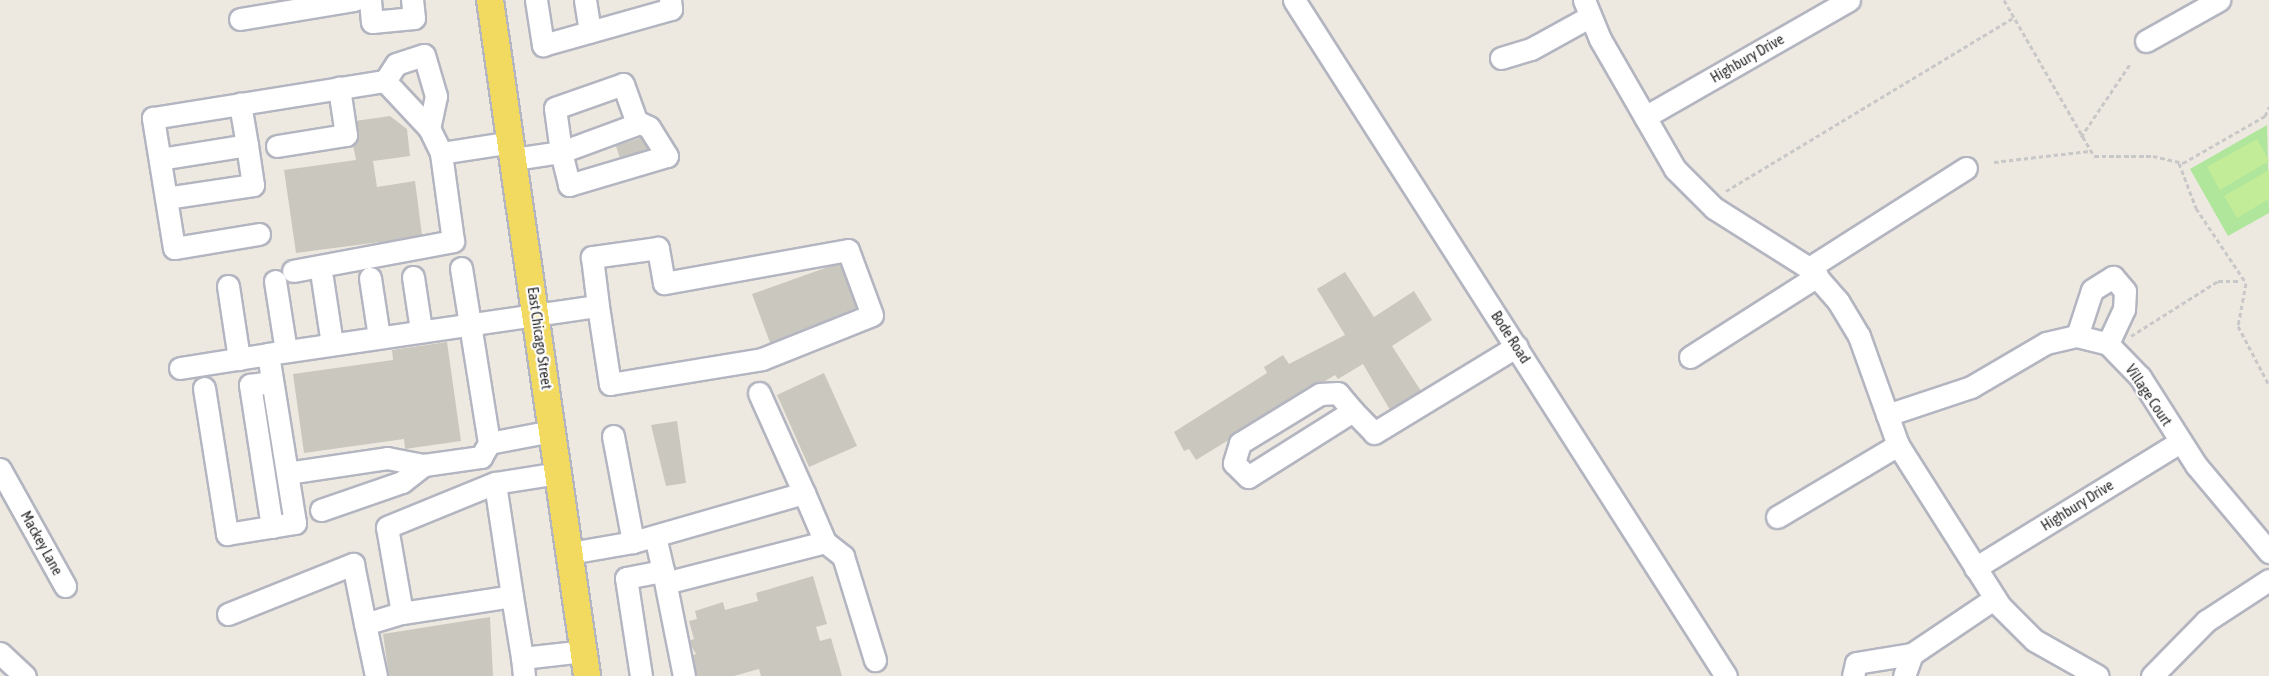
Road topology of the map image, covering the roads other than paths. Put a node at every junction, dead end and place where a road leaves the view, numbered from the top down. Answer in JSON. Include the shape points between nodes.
{"nodes":[{"id":1,"x":354,"y":0,"type":"edge"},
{"id":2,"x":370,"y":0,"type":"edge"},
{"id":3,"x":412,"y":0,"type":"edge"},
{"id":4,"x":490,"y":0,"type":"edge"},
{"id":5,"x":536,"y":0,"type":"edge"},
{"id":6,"x":585,"y":0,"type":"edge"},
{"id":7,"x":669,"y":0,"type":"edge"},
{"id":8,"x":1294,"y":0,"type":"edge"},
{"id":9,"x":1849,"y":0,"type":"edge"},
{"id":10,"x":2219,"y":0,"type":"edge"},
{"id":11,"x":1587,"y":8,"type":"edge"},
{"id":12,"x":240,"y":19,"type":"dead end"},
{"id":13,"x":590,"y":32,"type":"junction"},
{"id":14,"x":2146,"y":41,"type":"dead end"},
{"id":15,"x":1501,"y":58,"type":"dead end"},
{"id":16,"x":385,"y":81,"type":"junction"},
{"id":17,"x":339,"y":88,"type":"junction"},
{"id":18,"x":240,"y":104,"type":"junction"},
{"id":19,"x":1646,"y":117,"type":"junction"},
{"id":20,"x":637,"y":123,"type":"junction"},
{"id":21,"x":429,"y":128,"type":"junction"},
{"id":22,"x":247,"y":145,"type":"junction"},
{"id":23,"x":277,"y":146,"type":"dead end"},
{"id":24,"x":512,"y":151,"type":"junction"},
{"id":25,"x":561,"y":152,"type":"junction"},
{"id":26,"x":441,"y":153,"type":"junction"},
{"id":27,"x":160,"y":159,"type":"junction"},
{"id":28,"x":1966,"y":168,"type":"dead end"},
{"id":29,"x":166,"y":198,"type":"junction"},
{"id":30,"x":259,"y":234,"type":"dead end"},
{"id":31,"x":461,"y":268,"type":"dead end"},
{"id":32,"x":293,"y":271,"type":"dead end"},
{"id":33,"x":1813,"y":272,"type":"junction"},
{"id":34,"x":413,"y":277,"type":"dead end"},
{"id":35,"x":370,"y":278,"type":"dead end"},
{"id":36,"x":322,"y":279,"type":"dead end"},
{"id":37,"x":275,"y":281,"type":"dead end"},
{"id":38,"x":228,"y":286,"type":"dead end"},
{"id":39,"x":598,"y":306,"type":"junction"},
{"id":40,"x":537,"y":316,"type":"junction"},
{"id":41,"x":470,"y":323,"type":"junction"},
{"id":42,"x":421,"y":330,"type":"junction"},
{"id":43,"x":2077,"y":336,"type":"junction"},
{"id":44,"x":379,"y":337,"type":"junction"},
{"id":45,"x":2116,"y":342,"type":"junction"},
{"id":46,"x":332,"y":344,"type":"junction"},
{"id":47,"x":1517,"y":346,"type":"junction"},
{"id":48,"x":277,"y":353,"type":"junction"},
{"id":49,"x":1690,"y":357,"type":"dead end"},
{"id":50,"x":239,"y":359,"type":"junction"},
{"id":51,"x":180,"y":368,"type":"dead end"},
{"id":52,"x":272,"y":382,"type":"junction"},
{"id":53,"x":204,"y":388,"type":"dead end"},
{"id":54,"x":759,"y":393,"type":"dead end"},
{"id":55,"x":1353,"y":411,"type":"junction"},
{"id":56,"x":1887,"y":415,"type":"junction"},
{"id":57,"x":552,"y":431,"type":"junction"},
{"id":58,"x":613,"y":436,"type":"dead end"},
{"id":59,"x":489,"y":442,"type":"junction"},
{"id":60,"x":2180,"y":442,"type":"junction"},
{"id":61,"x":1898,"y":445,"type":"junction"},
{"id":62,"x":424,"y":465,"type":"junction"},
{"id":63,"x":0,"y":469,"type":"edge"},
{"id":64,"x":286,"y":473,"type":"junction"},
{"id":65,"x":559,"y":473,"type":"junction"},
{"id":66,"x":495,"y":483,"type":"junction"},
{"id":67,"x":804,"y":493,"type":"junction"},
{"id":68,"x":321,"y":510,"type":"dead end"},
{"id":69,"x":1777,"y":517,"type":"dead end"},
{"id":70,"x":272,"y":527,"type":"junction"},
{"id":71,"x":655,"y":536,"type":"junction"},
{"id":72,"x":633,"y":542,"type":"junction"},
{"id":73,"x":825,"y":542,"type":"junction"},
{"id":74,"x":2269,"y":552,"type":"edge"},
{"id":75,"x":570,"y":553,"type":"junction"},
{"id":76,"x":1975,"y":568,"type":"junction"},
{"id":77,"x":666,"y":577,"type":"junction"},
{"id":78,"x":2269,"y":580,"type":"edge"},
{"id":79,"x":66,"y":586,"type":"dead end"},
{"id":80,"x":512,"y":596,"type":"junction"},
{"id":81,"x":1995,"y":598,"type":"junction"},
{"id":82,"x":402,"y":613,"type":"junction"},
{"id":83,"x":228,"y":614,"type":"dead end"},
{"id":84,"x":365,"y":624,"type":"junction"},
{"id":85,"x":584,"y":651,"type":"junction"},
{"id":86,"x":0,"y":653,"type":"edge"},
{"id":87,"x":1912,"y":654,"type":"junction"},
{"id":88,"x":875,"y":660,"type":"dead end"},
{"id":89,"x":523,"y":667,"type":"edge"},
{"id":90,"x":25,"y":676,"type":"edge"},
{"id":91,"x":376,"y":676,"type":"edge"},
{"id":92,"x":588,"y":676,"type":"edge"},
{"id":93,"x":641,"y":676,"type":"edge"},
{"id":94,"x":684,"y":676,"type":"edge"},
{"id":95,"x":1726,"y":676,"type":"edge"},
{"id":96,"x":1853,"y":676,"type":"edge"},
{"id":97,"x":1904,"y":676,"type":"edge"},
{"id":98,"x":2098,"y":676,"type":"edge"},
{"id":99,"x":2152,"y":676,"type":"edge"}],
"edges":[{"from":1,"to":12,"type":"street"},
{"from":2,"to":3,"type":"street","via":[[372,22],[414,18]]},
{"from":4,"to":24,"type":"main road","name":"East Chicago Street"},
{"from":5,"to":13,"type":"street","via":[[543,45]]},
{"from":6,"to":13,"type":"street"},
{"from":7,"to":13,"type":"street","via":[[671,9]]},
{"from":8,"to":47,"type":"street","name":"Bode Road"},
{"from":9,"to":19,"type":"street","name":"Highbury Drive"},
{"from":10,"to":14,"type":"street"},
{"from":11,"to":15,"type":"street","via":[[1531,49]]},
{"from":11,"to":19,"type":"street"},
{"from":16,"to":17,"type":"street"},
{"from":16,"to":21,"type":"street"},
{"from":16,"to":21,"type":"street","via":[[396,64],[424,55],[436,96]]},
{"from":17,"to":18,"type":"street"},
{"from":17,"to":23,"type":"street","via":[[346,135]]},
{"from":18,"to":22,"type":"street"},
{"from":18,"to":27,"type":"street","via":[[153,118]]},
{"from":19,"to":33,"type":"street","via":[[1675,169],[1714,208]]},
{"from":20,"to":25,"type":"street"},
{"from":20,"to":25,"type":"street","via":[[623,84],[555,108]]},
{"from":20,"to":25,"type":"street","via":[[650,127],[667,156],[569,185]]},
{"from":21,"to":26,"type":"street"},
{"from":22,"to":27,"type":"street"},
{"from":22,"to":29,"type":"street","via":[[253,185]]},
{"from":24,"to":25,"type":"street"},
{"from":24,"to":26,"type":"street"},
{"from":24,"to":40,"type":"main road","name":"East Chicago Street"},
{"from":26,"to":32,"type":"street","via":[[453,241]]},
{"from":27,"to":29,"type":"street"},
{"from":28,"to":33,"type":"street"},
{"from":29,"to":30,"type":"street","via":[[174,248]]},
{"from":31,"to":41,"type":"street"},
{"from":33,"to":49,"type":"street"},
{"from":33,"to":56,"type":"street","via":[[1859,336]]},
{"from":34,"to":42,"type":"street"},
{"from":35,"to":44,"type":"street"},
{"from":36,"to":46,"type":"street"},
{"from":37,"to":48,"type":"street"},
{"from":38,"to":50,"type":"street"},
{"from":39,"to":39,"type":"street","via":[[610,384],[762,359],[872,315],[848,250],[664,283],[658,248],[592,257]]},
{"from":39,"to":40,"type":"street"},
{"from":40,"to":41,"type":"street"},
{"from":40,"to":57,"type":"main road","name":"East Chicago Street"},
{"from":41,"to":42,"type":"street"},
{"from":41,"to":59,"type":"street"},
{"from":42,"to":44,"type":"street"},
{"from":43,"to":45,"type":"street"},
{"from":43,"to":45,"type":"street","via":[[2092,290],[2113,277],[2125,291]]},
{"from":43,"to":56,"type":"street","via":[[2046,343],[1948,397]]},
{"from":44,"to":46,"type":"street"},
{"from":45,"to":60,"type":"street","name":"Village Court"},
{"from":46,"to":48,"type":"street"},
{"from":47,"to":55,"type":"street","via":[[1374,433]]},
{"from":47,"to":95,"type":"street","name":"Bode Road"},
{"from":48,"to":50,"type":"street"},
{"from":48,"to":52,"type":"street"},
{"from":50,"to":51,"type":"street"},
{"from":52,"to":64,"type":"street"},
{"from":52,"to":70,"type":"street","via":[[250,385]]},
{"from":53,"to":70,"type":"street","via":[[228,534]]},
{"from":54,"to":67,"type":"street"},
{"from":55,"to":55,"type":"street","via":[[1248,477],[1234,463],[1240,443],[1320,394],[1338,393]]},
{"from":56,"to":61,"type":"street"},
{"from":57,"to":59,"type":"street"},
{"from":57,"to":65,"type":"main road","name":"East Chicago Street"},
{"from":58,"to":72,"type":"street"},
{"from":59,"to":62,"type":"street","via":[[481,457]]},
{"from":60,"to":74,"type":"street","name":"Village Court"},
{"from":60,"to":76,"type":"street","name":"Highbury Drive"},
{"from":61,"to":69,"type":"street"},
{"from":61,"to":76,"type":"street"},
{"from":62,"to":64,"type":"street","via":[[387,458]]},
{"from":62,"to":68,"type":"street","via":[[402,482]]},
{"from":63,"to":79,"type":"street","name":"Mackey Lane"},
{"from":64,"to":70,"type":"street","via":[[295,524]]},
{"from":65,"to":66,"type":"street"},
{"from":65,"to":75,"type":"main road","name":"East Chicago Street"},
{"from":66,"to":80,"type":"street"},
{"from":66,"to":82,"type":"street","via":[[387,527]]},
{"from":67,"to":71,"type":"street"},
{"from":67,"to":73,"type":"street"},
{"from":71,"to":72,"type":"street"},
{"from":71,"to":77,"type":"street"},
{"from":72,"to":75,"type":"street"},
{"from":73,"to":77,"type":"street"},
{"from":73,"to":88,"type":"street","via":[[843,556]]},
{"from":75,"to":85,"type":"main road","name":"East Chicago Street"},
{"from":76,"to":81,"type":"street"},
{"from":77,"to":93,"type":"street","via":[[626,578]]},
{"from":77,"to":94,"type":"street"},
{"from":78,"to":99,"type":"street","via":[[2206,621]]},
{"from":80,"to":82,"type":"street"},
{"from":80,"to":89,"type":"street"},
{"from":81,"to":87,"type":"street"},
{"from":81,"to":98,"type":"street","via":[[2034,639]]},
{"from":82,"to":84,"type":"street"},
{"from":83,"to":84,"type":"street","via":[[352,564]]},
{"from":84,"to":91,"type":"street"},
{"from":85,"to":89,"type":"street"},
{"from":85,"to":92,"type":"main road","name":"East Chicago Street"},
{"from":86,"to":90,"type":"street"},
{"from":87,"to":96,"type":"street","via":[[1864,659],[1856,663]]},
{"from":87,"to":97,"type":"street"}]}
